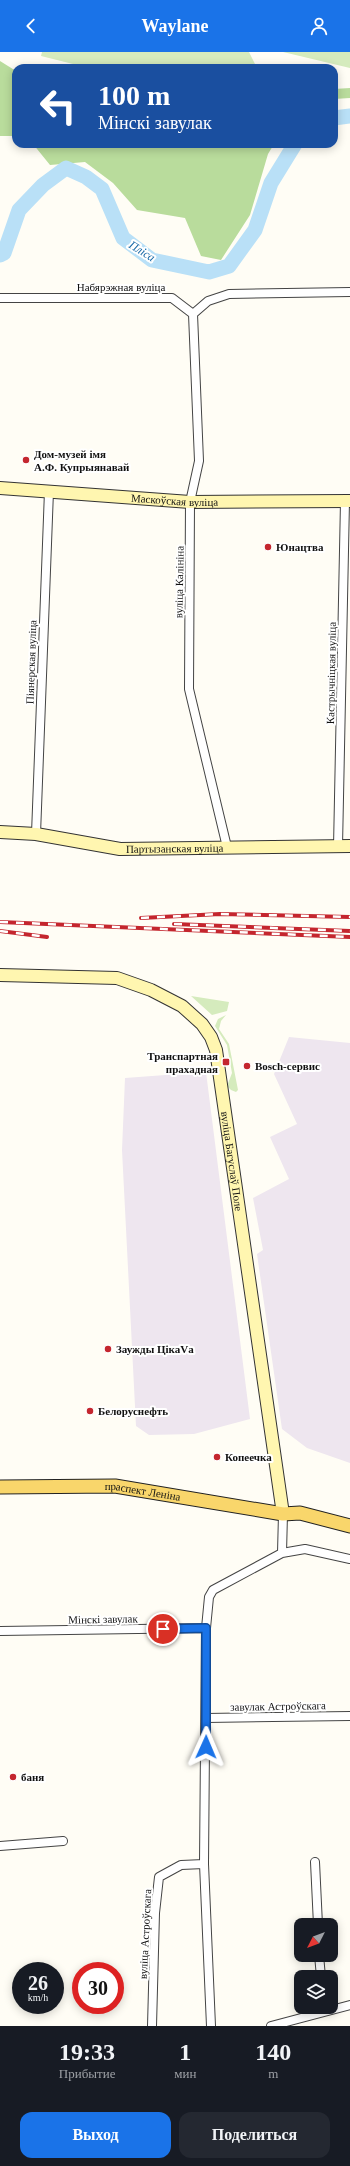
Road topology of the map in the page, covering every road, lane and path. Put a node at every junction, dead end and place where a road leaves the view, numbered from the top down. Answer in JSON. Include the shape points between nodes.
{"nodes":[{"id":1,"x":350,"y":292,"type":"edge"},
{"id":2,"x":0,"y":298,"type":"edge"},
{"id":3,"x":193,"y":314,"type":"junction"},
{"id":4,"x":0,"y":488,"type":"edge"},
{"id":5,"x":49,"y":491,"type":"junction"},
{"id":6,"x":348,"y":501,"type":"edge"},
{"id":7,"x":190,"y":502,"type":"junction"},
{"id":8,"x":0,"y":832,"type":"edge"},
{"id":9,"x":36,"y":834,"type":"junction"},
{"id":10,"x":227,"y":847,"type":"junction"},
{"id":11,"x":344,"y":847,"type":"edge"},
{"id":12,"x":0,"y":975,"type":"edge"},
{"id":13,"x":0,"y":1487,"type":"edge"},
{"id":14,"x":283,"y":1514,"type":"junction"},
{"id":15,"x":350,"y":1526,"type":"edge"},
{"id":16,"x":350,"y":1532,"type":"edge"},
{"id":17,"x":282,"y":1553,"type":"junction"},
{"id":18,"x":350,"y":1559,"type":"edge"},
{"id":19,"x":206,"y":1628,"type":"junction"},
{"id":20,"x":0,"y":1631,"type":"edge"},
{"id":21,"x":350,"y":1716,"type":"edge"},
{"id":22,"x":206,"y":1718,"type":"junction"},
{"id":23,"x":63,"y":1841,"type":"dead end"},
{"id":24,"x":0,"y":1846,"type":"edge"},
{"id":25,"x":314,"y":1862,"type":"dead end"},
{"id":26,"x":204,"y":1864,"type":"junction"},
{"id":27,"x":318,"y":1918,"type":"edge"},
{"id":28,"x":350,"y":2005,"type":"edge"},
{"id":29,"x":338,"y":2007,"type":"edge"},
{"id":30,"x":307,"y":2014,"type":"edge"},
{"id":31,"x":152,"y":2026,"type":"edge"},
{"id":32,"x":211,"y":2026,"type":"edge"},
{"id":33,"x":271,"y":2026,"type":"edge"}],
"edges":[{"from":1,"to":3,"type":"street","via":[[229,294],[208,301]]},
{"from":2,"to":3,"type":"street","name":"Набярэжная вуліца","via":[[172,298]]},
{"from":3,"to":7,"type":"street","name":"вуліца Калініна","via":[[199,461]]},
{"from":4,"to":5,"type":"main road","name":"Маскоўская вуліца"},
{"from":5,"to":7,"type":"main road","name":"Маскоўская вуліца"},
{"from":5,"to":9,"type":"street","name":"Піянерская вуліца"},
{"from":6,"to":7,"type":"main road","name":"Маскоўская вуліца"},
{"from":6,"to":11,"type":"street","name":"Кастрычніцкая вуліца"},
{"from":7,"to":10,"type":"street","name":"вуліца Калініна","via":[[189,689]]},
{"from":8,"to":9,"type":"main road","name":"Партызанская вуліца"},
{"from":9,"to":10,"type":"main road","name":"Партызанская вуліца","via":[[120,849]]},
{"from":10,"to":11,"type":"main road","name":"Партызанская вуліца"},
{"from":12,"to":14,"type":"main road","name":"вуліца Багуслаў Поле","via":[[117,978],[151,990],[182,1006],[212,1037],[216,1050]]},
{"from":13,"to":14,"type":"main road","name":"праспект Леніна","via":[[115,1486]]},
{"from":14,"to":15,"type":"main road","name":"праспект Леніна","via":[[300,1512]]},
{"from":14,"to":16,"type":"main road","name":"праспект Леніна","via":[[296,1520]]},
{"from":14,"to":17,"type":"street"},
{"from":17,"to":18,"type":"street","via":[[305,1549]]},
{"from":17,"to":19,"type":"street","via":[[213,1590],[209,1597]]},
{"from":19,"to":20,"type":"street","name":"Мінскі завулак"},
{"from":19,"to":22,"type":"street"},
{"from":21,"to":22,"type":"street","name":"завулак Астроўскага"},
{"from":22,"to":26,"type":"street"},
{"from":23,"to":24,"type":"street"},
{"from":25,"to":27,"type":"street"},
{"from":26,"to":31,"type":"street","name":"вуліца Астроўскага","via":[[181,1865],[159,1876],[155,1913]]},
{"from":26,"to":32,"type":"street"},
{"from":28,"to":29,"type":"street"},
{"from":30,"to":33,"type":"street"}]}
